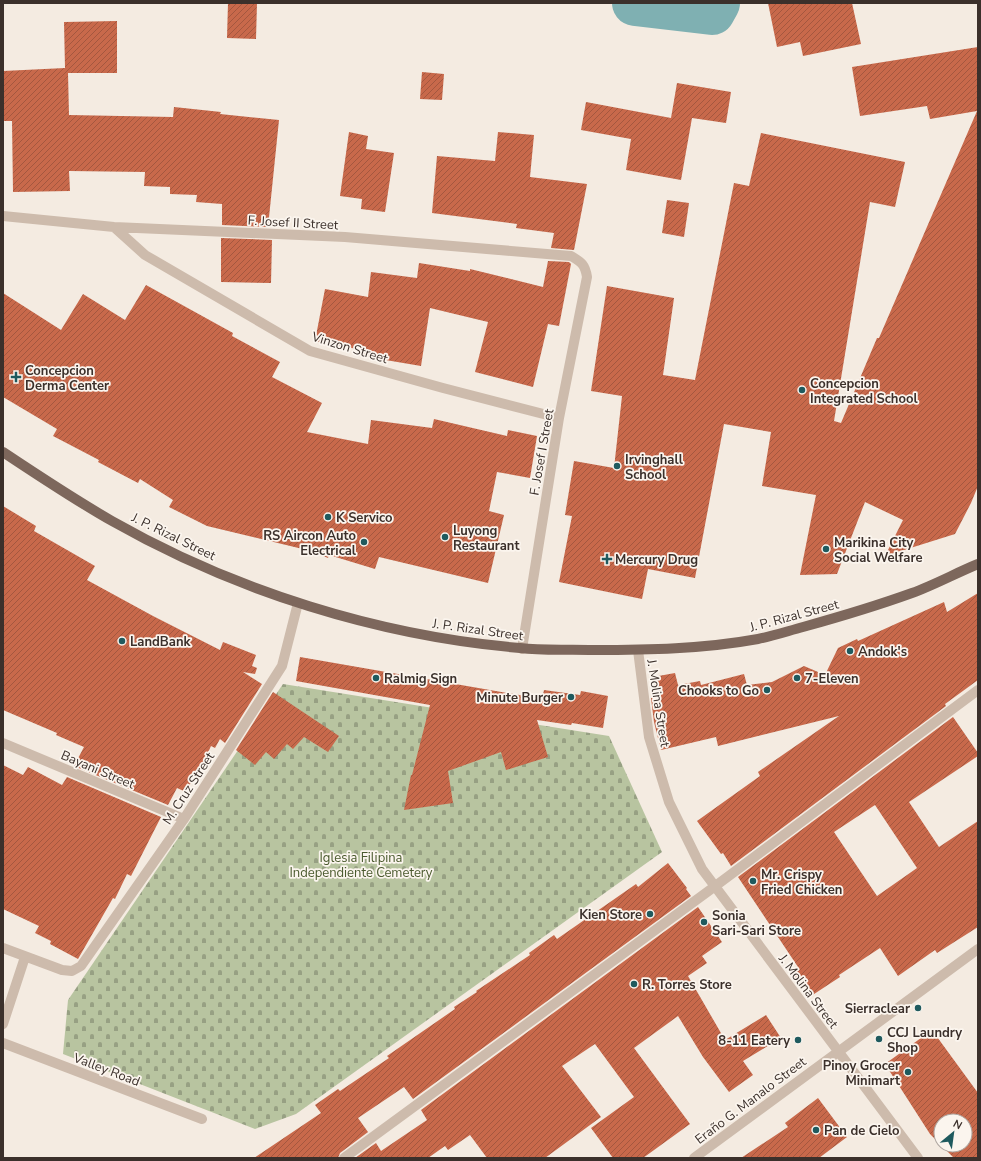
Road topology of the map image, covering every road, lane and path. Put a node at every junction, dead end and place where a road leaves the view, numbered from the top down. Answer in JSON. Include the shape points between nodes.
{"nodes":[{"id":1,"x":3,"y":216,"type":"edge"},
{"id":2,"x":114,"y":227,"type":"junction"},
{"id":3,"x":580,"y":262,"type":"joint"},
{"id":4,"x":559,"y":418,"type":"junction"},
{"id":5,"x":3,"y":452,"type":"edge"},
{"id":6,"x":978,"y":564,"type":"edge"},
{"id":7,"x":298,"y":603,"type":"junction"},
{"id":8,"x":522,"y":649,"type":"junction"},
{"id":9,"x":638,"y":650,"type":"junction"},
{"id":10,"x":978,"y":690,"type":"edge"},
{"id":11,"x":3,"y":743,"type":"edge"},
{"id":12,"x":184,"y":819,"type":"junction"},
{"id":13,"x":714,"y":887,"type":"junction"},
{"id":14,"x":3,"y":948,"type":"edge"},
{"id":15,"x":978,"y":949,"type":"edge"},
{"id":16,"x":25,"y":957,"type":"junction"},
{"id":17,"x":3,"y":1024,"type":"edge"},
{"id":18,"x":3,"y":1043,"type":"edge"},
{"id":19,"x":838,"y":1051,"type":"junction"},
{"id":20,"x":202,"y":1120,"type":"dead end"},
{"id":21,"x":344,"y":1158,"type":"edge"},
{"id":22,"x":694,"y":1158,"type":"edge"},
{"id":23,"x":918,"y":1158,"type":"edge"}],
"edges":[{"from":1,"to":2,"type":"street","name":"F. Josef II Street"},
{"from":2,"to":3,"type":"street","name":"F. Josef II Street","via":[[345,237],[570,256]]},
{"from":2,"to":4,"type":"street","name":"Vinzon Street","via":[[145,255],[310,351]]},
{"from":3,"to":4,"type":"street","name":"F. Josef I Street","via":[[587,277]]},
{"from":4,"to":8,"type":"street","name":"F. Josef I Street"},
{"from":5,"to":7,"type":"main road","name":"J. P. Rizal Street","via":[[56,488],[121,526],[182,557]]},
{"from":6,"to":9,"type":"main road","name":"J. P. Rizal Street","via":[[913,593],[759,639],[674,650]]},
{"from":7,"to":8,"type":"main road","name":"J. P. Rizal Street","via":[[376,624],[457,640]]},
{"from":7,"to":12,"type":"street","name":"M. Cruz Street","via":[[282,666]]},
{"from":8,"to":9,"type":"main road","name":"J. P. Rizal Street"},
{"from":9,"to":13,"type":"street","name":"J. Molina Street","via":[[649,737],[669,802],[702,869]]},
{"from":10,"to":13,"type":"street"},
{"from":11,"to":12,"type":"street","name":"Bayani Street"},
{"from":12,"to":16,"type":"street","name":"M. Cruz Street","via":[[81,966],[72,971],[62,970]]},
{"from":13,"to":19,"type":"street","name":"J. Molina Street"},
{"from":13,"to":21,"type":"street"},
{"from":14,"to":16,"type":"street"},
{"from":15,"to":19,"type":"street","name":"Eraño G. Manalo Street"},
{"from":16,"to":17,"type":"street"},
{"from":18,"to":20,"type":"street","name":"Valley Road"},
{"from":19,"to":22,"type":"street","name":"Eraño G. Manalo Street"},
{"from":19,"to":23,"type":"street","name":"J. Molina Street"}]}
